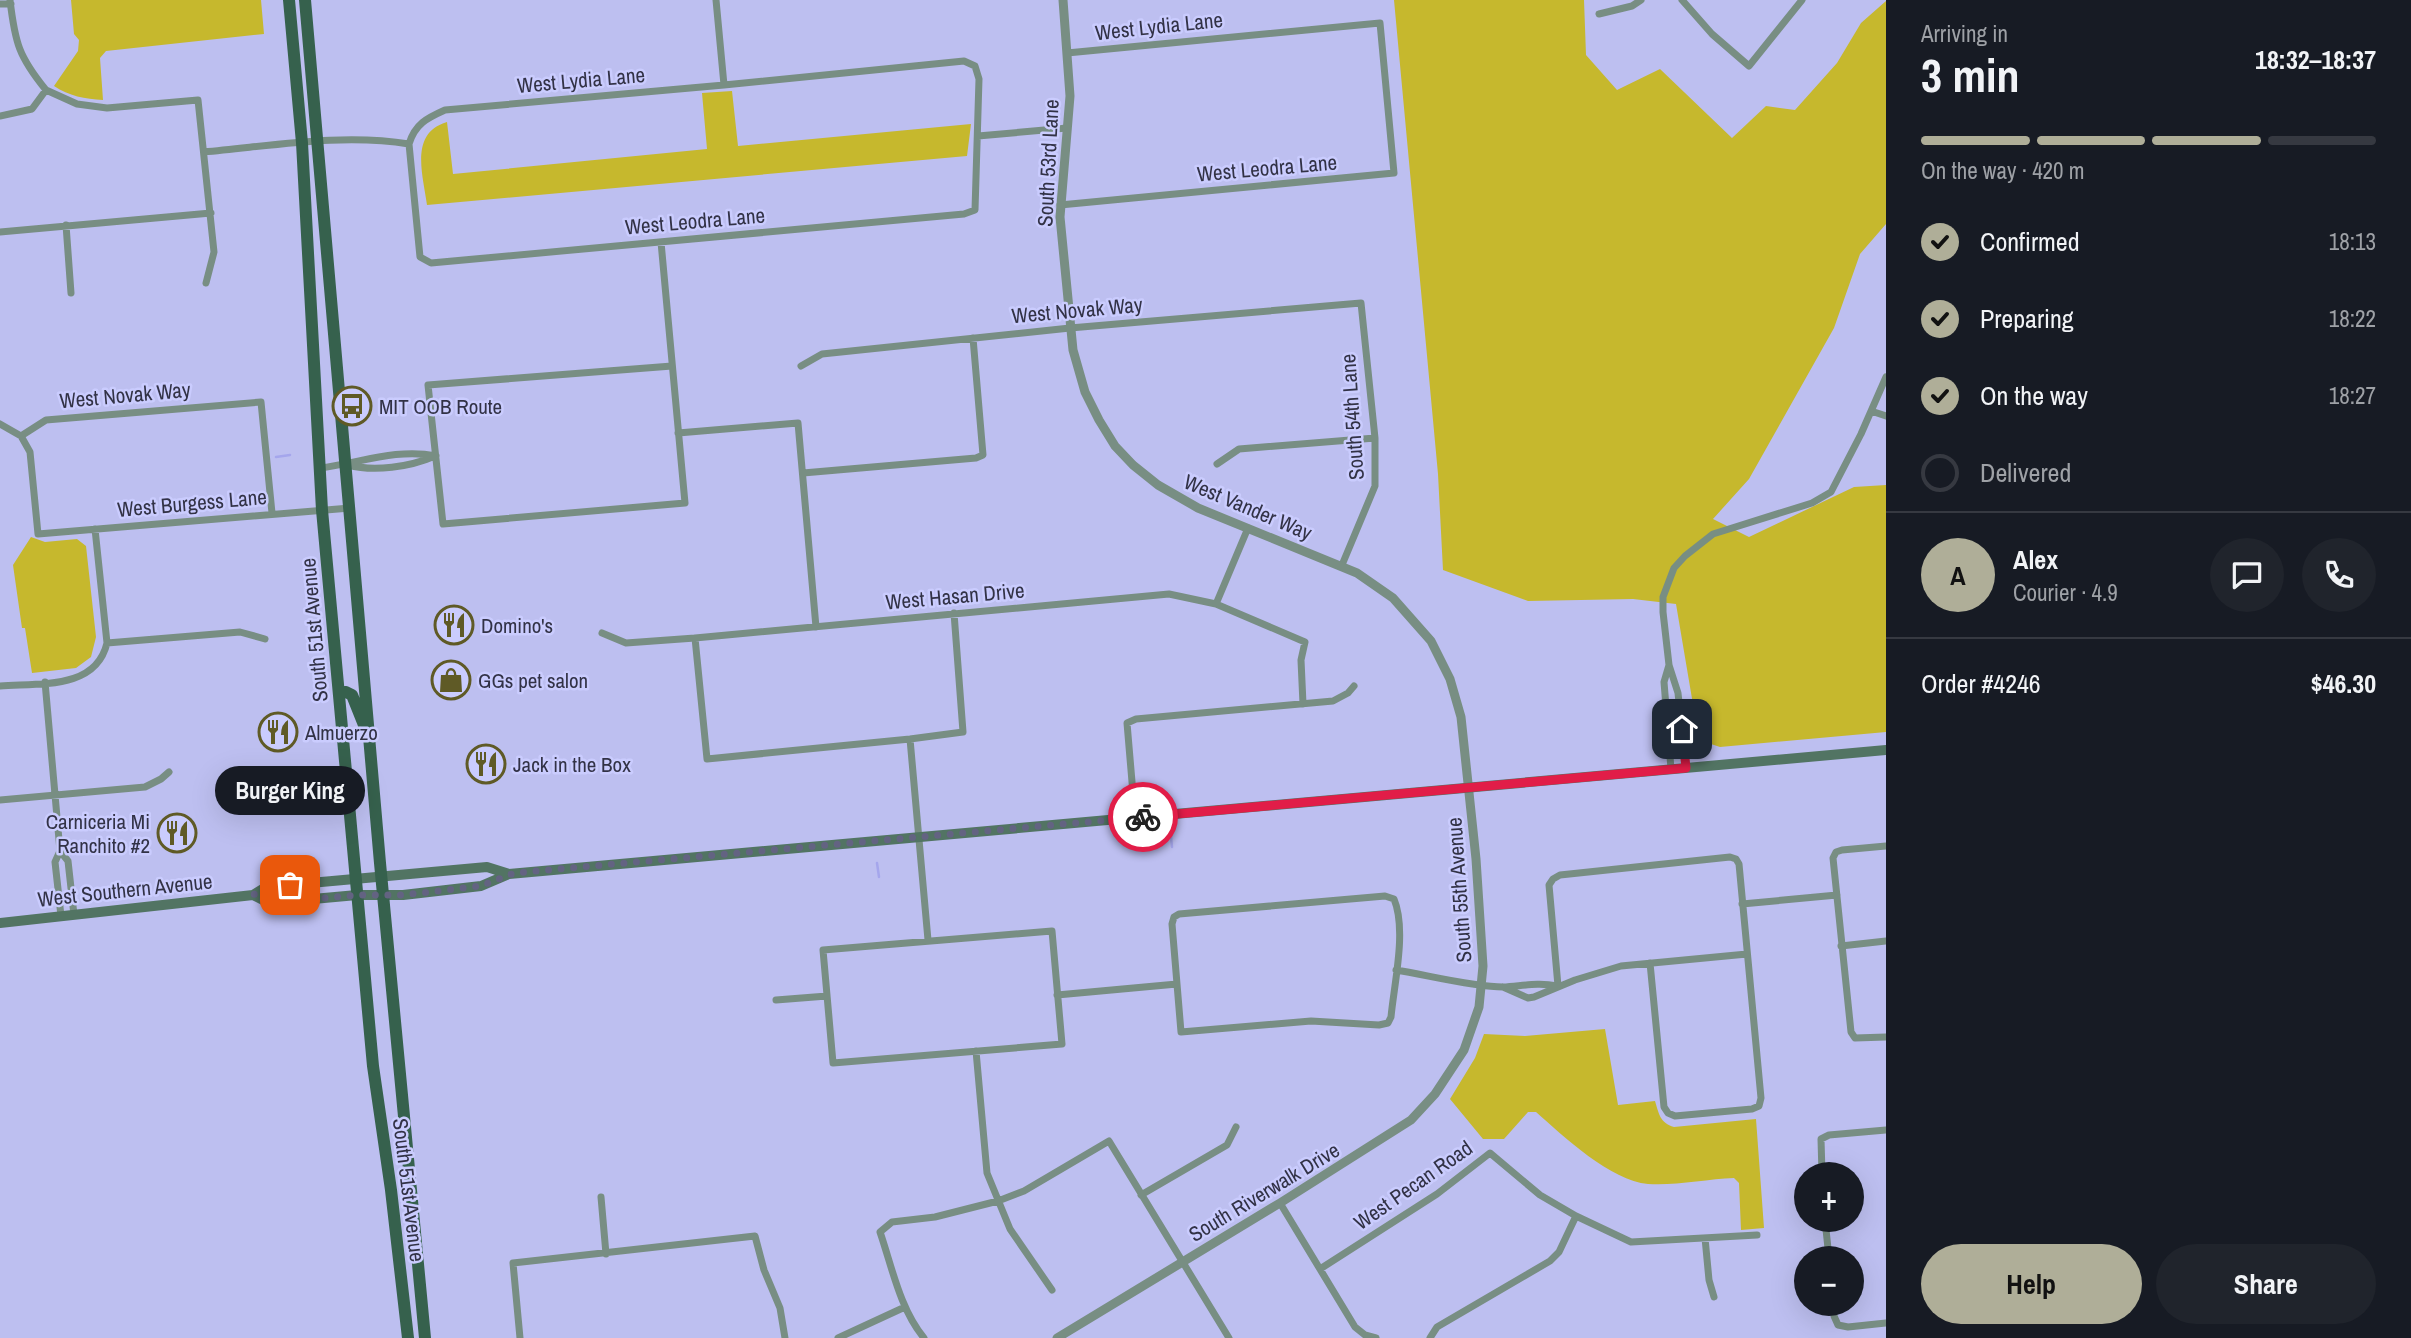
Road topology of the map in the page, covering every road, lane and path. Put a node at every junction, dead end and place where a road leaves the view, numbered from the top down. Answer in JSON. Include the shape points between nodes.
{"nodes":[{"id":1,"x":289,"y":0,"type":"edge"},
{"id":2,"x":305,"y":0,"type":"edge"},
{"id":3,"x":716,"y":0,"type":"edge"},
{"id":4,"x":1063,"y":0,"type":"edge"},
{"id":5,"x":1641,"y":0,"type":"edge"},
{"id":6,"x":1682,"y":0,"type":"edge"},
{"id":7,"x":1802,"y":0,"type":"edge"},
{"id":8,"x":10,"y":2,"type":"edge"},
{"id":9,"x":0,"y":5,"type":"edge"},
{"id":10,"x":1598,"y":15,"type":"dead end"},
{"id":11,"x":1067,"y":53,"type":"junction"},
{"id":12,"x":724,"y":85,"type":"junction"},
{"id":13,"x":46,"y":90,"type":"junction"},
{"id":14,"x":0,"y":116,"type":"edge"},
{"id":15,"x":1067,"y":128,"type":"junction"},
{"id":16,"x":978,"y":136,"type":"junction"},
{"id":17,"x":318,"y":142,"type":"junction"},
{"id":18,"x":302,"y":143,"type":"junction"},
{"id":19,"x":409,"y":144,"type":"junction"},
{"id":20,"x":204,"y":152,"type":"junction"},
{"id":21,"x":1394,"y":173,"type":"joint"},
{"id":22,"x":1060,"y":205,"type":"junction"},
{"id":23,"x":211,"y":213,"type":"junction"},
{"id":24,"x":66,"y":225,"type":"junction"},
{"id":25,"x":0,"y":232,"type":"edge"},
{"id":26,"x":661,"y":242,"type":"junction"},
{"id":27,"x":206,"y":283,"type":"dead end"},
{"id":28,"x":71,"y":293,"type":"dead end"},
{"id":29,"x":1361,"y":303,"type":"joint"},
{"id":30,"x":1070,"y":328,"type":"junction"},
{"id":31,"x":973,"y":338,"type":"junction"},
{"id":32,"x":672,"y":366,"type":"junction"},
{"id":33,"x":801,"y":366,"type":"dead end"},
{"id":34,"x":1886,"y":377,"type":"edge"},
{"id":35,"x":1871,"y":411,"type":"junction"},
{"id":36,"x":1886,"y":416,"type":"edge"},
{"id":37,"x":0,"y":424,"type":"edge"},
{"id":38,"x":678,"y":433,"type":"junction"},
{"id":39,"x":21,"y":436,"type":"junction"},
{"id":40,"x":1375,"y":438,"type":"junction"},
{"id":41,"x":436,"y":456,"type":"junction"},
{"id":42,"x":1217,"y":464,"type":"dead end"},
{"id":43,"x":346,"y":465,"type":"junction"},
{"id":44,"x":320,"y":468,"type":"junction"},
{"id":45,"x":803,"y":473,"type":"junction"},
{"id":46,"x":350,"y":508,"type":"junction"},
{"id":47,"x":322,"y":509,"type":"junction"},
{"id":48,"x":272,"y":513,"type":"junction"},
{"id":49,"x":1248,"y":528,"type":"junction"},
{"id":50,"x":95,"y":529,"type":"junction"},
{"id":51,"x":1342,"y":565,"type":"junction"},
{"id":52,"x":1216,"y":604,"type":"junction"},
{"id":53,"x":954,"y":613,"type":"junction"},
{"id":54,"x":816,"y":627,"type":"junction"},
{"id":55,"x":602,"y":633,"type":"dead end"},
{"id":56,"x":695,"y":638,"type":"junction"},
{"id":57,"x":265,"y":639,"type":"dead end"},
{"id":58,"x":107,"y":643,"type":"junction"},
{"id":59,"x":1669,"y":665,"type":"junction"},
{"id":60,"x":45,"y":682,"type":"junction"},
{"id":61,"x":1354,"y":686,"type":"dead end"},
{"id":62,"x":0,"y":687,"type":"edge"},
{"id":63,"x":339,"y":694,"type":"junction"},
{"id":64,"x":1303,"y":704,"type":"junction"},
{"id":65,"x":1680,"y":710,"type":"junction"},
{"id":66,"x":1666,"y":712,"type":"junction"},
{"id":67,"x":910,"y":739,"type":"junction"},
{"id":68,"x":370,"y":740,"type":"junction"},
{"id":69,"x":1886,"y":750,"type":"edge"},
{"id":70,"x":1686,"y":768,"type":"junction"},
{"id":71,"x":1671,"y":769,"type":"junction"},
{"id":72,"x":169,"y":772,"type":"dead end"},
{"id":73,"x":1469,"y":788,"type":"junction"},
{"id":74,"x":55,"y":795,"type":"junction"},
{"id":75,"x":0,"y":800,"type":"edge"},
{"id":76,"x":1135,"y":817,"type":"junction"},
{"id":77,"x":919,"y":837,"type":"junction"},
{"id":78,"x":1886,"y":846,"type":"edge"},
{"id":79,"x":60,"y":851,"type":"junction"},
{"id":80,"x":509,"y":874,"type":"junction"},
{"id":81,"x":382,"y":877,"type":"junction"},
{"id":82,"x":356,"y":880,"type":"junction"},
{"id":83,"x":253,"y":895,"type":"junction"},
{"id":84,"x":357,"y":895,"type":"junction"},
{"id":85,"x":383,"y":895,"type":"junction"},
{"id":86,"x":1837,"y":895,"type":"junction"},
{"id":87,"x":1742,"y":904,"type":"junction"},
{"id":88,"x":74,"y":915,"type":"junction"},
{"id":89,"x":61,"y":916,"type":"junction"},
{"id":90,"x":0,"y":923,"type":"edge"},
{"id":91,"x":928,"y":940,"type":"junction"},
{"id":92,"x":1886,"y":941,"type":"edge"},
{"id":93,"x":1842,"y":946,"type":"junction"},
{"id":94,"x":1747,"y":954,"type":"junction"},
{"id":95,"x":1650,"y":963,"type":"junction"},
{"id":96,"x":1396,"y":970,"type":"junction"},
{"id":97,"x":1177,"y":984,"type":"junction"},
{"id":98,"x":1533,"y":984,"type":"junction"},
{"id":99,"x":1482,"y":985,"type":"junction"},
{"id":100,"x":1503,"y":986,"type":"junction"},
{"id":101,"x":1558,"y":986,"type":"junction"},
{"id":102,"x":1057,"y":995,"type":"junction"},
{"id":103,"x":827,"y":996,"type":"junction"},
{"id":104,"x":1534,"y":997,"type":"junction"},
{"id":105,"x":776,"y":1000,"type":"dead end"},
{"id":106,"x":1886,"y":1037,"type":"edge"},
{"id":107,"x":1464,"y":1049,"type":"joint"},
{"id":108,"x":976,"y":1051,"type":"junction"},
{"id":109,"x":1236,"y":1127,"type":"dead end"},
{"id":110,"x":1886,"y":1130,"type":"edge"},
{"id":111,"x":1821,"y":1162,"type":"edge"},
{"id":112,"x":410,"y":1188,"type":"junction"},
{"id":113,"x":391,"y":1190,"type":"junction"},
{"id":114,"x":1141,"y":1195,"type":"junction"},
{"id":115,"x":601,"y":1197,"type":"dead end"},
{"id":116,"x":998,"y":1201,"type":"junction"},
{"id":117,"x":1280,"y":1203,"type":"junction"},
{"id":118,"x":1576,"y":1216,"type":"junction"},
{"id":119,"x":1757,"y":1235,"type":"dead end"},
{"id":120,"x":1705,"y":1238,"type":"junction"},
{"id":121,"x":606,"y":1254,"type":"junction"},
{"id":122,"x":1182,"y":1262,"type":"junction"},
{"id":123,"x":1320,"y":1269,"type":"junction"},
{"id":124,"x":1052,"y":1290,"type":"dead end"},
{"id":125,"x":1714,"y":1297,"type":"dead end"},
{"id":126,"x":905,"y":1307,"type":"junction"},
{"id":127,"x":1834,"y":1316,"type":"edge"},
{"id":128,"x":1886,"y":1323,"type":"edge"},
{"id":129,"x":408,"y":1338,"type":"edge"},
{"id":130,"x":425,"y":1338,"type":"edge"},
{"id":131,"x":520,"y":1338,"type":"edge"},
{"id":132,"x":785,"y":1338,"type":"edge"},
{"id":133,"x":838,"y":1338,"type":"edge"},
{"id":134,"x":924,"y":1338,"type":"edge"},
{"id":135,"x":1057,"y":1338,"type":"edge"},
{"id":136,"x":1229,"y":1338,"type":"edge"},
{"id":137,"x":1376,"y":1338,"type":"edge"},
{"id":138,"x":1430,"y":1338,"type":"edge"}],
"edges":[{"from":1,"to":18,"type":"main road","name":"South 51st Avenue"},
{"from":2,"to":17,"type":"main road","name":"South 51st Avenue"},
{"from":3,"to":12,"type":"street"},
{"from":4,"to":11,"type":"street","name":"South 53rd Lane"},
{"from":5,"to":10,"type":"street"},
{"from":6,"to":7,"type":"street","via":[[1749,66]]},
{"from":8,"to":9,"type":"street"},
{"from":8,"to":13,"type":"street","via":[[16,43],[26,66]]},
{"from":11,"to":15,"type":"street","name":"South 53rd Lane"},
{"from":11,"to":21,"type":"street","name":"West Lydia Lane","via":[[1380,23]]},
{"from":12,"to":16,"type":"street","name":"West Lydia Lane","via":[[964,61],[975,66],[979,79]]},
{"from":12,"to":19,"type":"street","name":"West Lydia Lane","via":[[445,110],[422,121]]},
{"from":13,"to":14,"type":"street","via":[[32,109]]},
{"from":13,"to":20,"type":"street","via":[[77,104],[107,108],[198,100]]},
{"from":15,"to":16,"type":"street"},
{"from":15,"to":22,"type":"street","name":"South 53rd Lane"},
{"from":16,"to":26,"type":"street","name":"West Leodra Lane","via":[[975,210],[964,214]]},
{"from":17,"to":18,"type":"street"},
{"from":17,"to":19,"type":"street","via":[[379,139]]},
{"from":17,"to":43,"type":"main road","name":"South 51st Avenue"},
{"from":18,"to":20,"type":"street"},
{"from":18,"to":44,"type":"main road","name":"South 51st Avenue"},
{"from":19,"to":26,"type":"street","name":"West Leodra Lane","via":[[419,257],[431,263]]},
{"from":20,"to":23,"type":"street"},
{"from":21,"to":22,"type":"street","name":"West Leodra Lane"},
{"from":22,"to":30,"type":"street","name":"South 53rd Lane"},
{"from":23,"to":24,"type":"street"},
{"from":23,"to":27,"type":"street","via":[[214,252]]},
{"from":24,"to":25,"type":"street"},
{"from":24,"to":28,"type":"street"},
{"from":26,"to":32,"type":"street"},
{"from":29,"to":30,"type":"street","name":"West Novak Way"},
{"from":29,"to":40,"type":"street","name":"South 54th Lane"},
{"from":30,"to":31,"type":"street","name":"West Novak Way"},
{"from":30,"to":49,"type":"street","name":"West Vander Way","via":[[1085,392],[1124,456],[1181,499]]},
{"from":31,"to":33,"type":"street","name":"West Novak Way","via":[[822,354]]},
{"from":31,"to":45,"type":"street","via":[[983,455]]},
{"from":32,"to":38,"type":"street"},
{"from":32,"to":41,"type":"street","via":[[428,385]]},
{"from":34,"to":35,"type":"street"},
{"from":35,"to":36,"type":"street"},
{"from":35,"to":59,"type":"street","via":[[1836,486],[1826,496],[1713,534],[1674,568],[1664,597]]},
{"from":37,"to":39,"type":"street"},
{"from":38,"to":41,"type":"street","via":[[685,503],[443,524]]},
{"from":38,"to":45,"type":"street","via":[[798,423]]},
{"from":39,"to":48,"type":"street","name":"West Novak Way","via":[[46,420],[261,402]]},
{"from":39,"to":50,"type":"street","name":"West Burgess Lane","via":[[30,452],[38,534]]},
{"from":40,"to":42,"type":"street","via":[[1240,449]]},
{"from":40,"to":51,"type":"street","name":"South 54th Lane","via":[[1376,486]]},
{"from":41,"to":43,"type":"street","via":[[365,458]]},
{"from":43,"to":44,"type":"street"},
{"from":43,"to":46,"type":"main road","name":"South 51st Avenue"},
{"from":44,"to":47,"type":"main road","name":"South 51st Avenue"},
{"from":45,"to":54,"type":"street"},
{"from":46,"to":47,"type":"street","name":"West Burgess Lane"},
{"from":46,"to":68,"type":"main road","name":"South 51st Avenue"},
{"from":47,"to":48,"type":"street","name":"West Burgess Lane"},
{"from":47,"to":63,"type":"main road","name":"South 51st Avenue"},
{"from":48,"to":50,"type":"street","name":"West Burgess Lane"},
{"from":49,"to":51,"type":"street","name":"West Vander Way"},
{"from":49,"to":52,"type":"street"},
{"from":50,"to":58,"type":"street"},
{"from":51,"to":73,"type":"street","name":"South 55th Avenue","via":[[1393,598],[1422,628],[1438,654],[1451,679],[1461,717]]},
{"from":52,"to":53,"type":"street","name":"West Hasan Drive","via":[[1168,594]]},
{"from":52,"to":64,"type":"street","name":"West Hasan Drive","via":[[1305,642]]},
{"from":53,"to":54,"type":"street","name":"West Hasan Drive"},
{"from":53,"to":67,"type":"street","via":[[963,732]]},
{"from":54,"to":56,"type":"street","name":"West Hasan Drive"},
{"from":55,"to":56,"type":"street","name":"West Hasan Drive","via":[[626,643]]},
{"from":56,"to":67,"type":"street","via":[[707,759]]},
{"from":57,"to":58,"type":"street","via":[[240,632]]},
{"from":58,"to":60,"type":"street","via":[[101,659],[83,676]]},
{"from":59,"to":65,"type":"street"},
{"from":59,"to":66,"type":"street","via":[[1664,682]]},
{"from":60,"to":62,"type":"street"},
{"from":60,"to":74,"type":"street"},
{"from":61,"to":64,"type":"street","via":[[1333,701]]},
{"from":63,"to":68,"type":"main road","via":[[352,695]]},
{"from":63,"to":82,"type":"main road","name":"South 51st Avenue"},
{"from":64,"to":76,"type":"street","via":[[1127,723]]},
{"from":65,"to":66,"type":"street"},
{"from":65,"to":70,"type":"street"},
{"from":66,"to":71,"type":"street"},
{"from":67,"to":77,"type":"street"},
{"from":68,"to":81,"type":"main road","name":"South 51st Avenue"},
{"from":69,"to":70,"type":"main road","name":"West Southern Avenue"},
{"from":70,"to":71,"type":"main road","name":"West Southern Avenue"},
{"from":71,"to":73,"type":"main road","name":"West Southern Avenue"},
{"from":72,"to":74,"type":"street","via":[[145,787]]},
{"from":73,"to":76,"type":"main road","name":"West Southern Avenue"},
{"from":73,"to":99,"type":"street","name":"South 55th Avenue"},
{"from":74,"to":75,"type":"street"},
{"from":74,"to":79,"type":"street"},
{"from":76,"to":77,"type":"main road","name":"West Southern Avenue"},
{"from":77,"to":80,"type":"main road","name":"West Southern Avenue"},
{"from":77,"to":91,"type":"street"},
{"from":78,"to":86,"type":"street","via":[[1836,852]]},
{"from":79,"to":88,"type":"street","via":[[68,861]]},
{"from":79,"to":89,"type":"street","via":[[55,862]]},
{"from":80,"to":81,"type":"main road","name":"West Southern Avenue","via":[[487,867]]},
{"from":80,"to":85,"type":"main road","name":"West Southern Avenue","via":[[481,886]]},
{"from":81,"to":82,"type":"main road","name":"West Southern Avenue"},
{"from":81,"to":85,"type":"main road","name":"South 51st Avenue"},
{"from":82,"to":83,"type":"main road","name":"West Southern Avenue","via":[[266,887]]},
{"from":82,"to":84,"type":"main road","name":"South 51st Avenue"},
{"from":83,"to":84,"type":"main road","name":"West Southern Avenue","via":[[270,903]]},
{"from":83,"to":88,"type":"main road","name":"West Southern Avenue"},
{"from":84,"to":85,"type":"main road","name":"West Southern Avenue"},
{"from":84,"to":113,"type":"main road","name":"South 51st Avenue","via":[[373,1066]]},
{"from":85,"to":112,"type":"main road","name":"South 51st Avenue"},
{"from":86,"to":87,"type":"street"},
{"from":86,"to":93,"type":"street"},
{"from":87,"to":94,"type":"street"},
{"from":87,"to":101,"type":"street","via":[[1739,864],[1730,857],[1560,875],[1549,885]]},
{"from":88,"to":89,"type":"main road","name":"West Southern Avenue"},
{"from":89,"to":90,"type":"main road","name":"West Southern Avenue"},
{"from":91,"to":102,"type":"street","via":[[1052,931]]},
{"from":91,"to":103,"type":"street","via":[[823,950]]},
{"from":92,"to":93,"type":"street"},
{"from":93,"to":106,"type":"street","via":[[1851,1032],[1855,1038]]},
{"from":94,"to":95,"type":"street"},
{"from":94,"to":95,"type":"street","via":[[1761,1098],[1759,1106],[1752,1109],[1668,1113]]},
{"from":95,"to":101,"type":"street","via":[[1621,966]]},
{"from":96,"to":97,"type":"street","via":[[1391,1017],[1379,1025],[1311,1021],[1181,1032]]},
{"from":96,"to":97,"type":"street","via":[[1398,908],[1394,899],[1385,896],[1179,914],[1172,924]]},
{"from":96,"to":99,"type":"street"},
{"from":97,"to":102,"type":"street"},
{"from":98,"to":100,"type":"street"},
{"from":98,"to":101,"type":"street"},
{"from":98,"to":104,"type":"street"},
{"from":99,"to":100,"type":"street"},
{"from":99,"to":107,"type":"street","name":"South 55th Avenue","via":[[1477,1017]]},
{"from":100,"to":104,"type":"street"},
{"from":101,"to":104,"type":"street"},
{"from":102,"to":108,"type":"street","via":[[1062,1044]]},
{"from":103,"to":105,"type":"street"},
{"from":103,"to":108,"type":"street","via":[[833,1063]]},
{"from":107,"to":117,"type":"street","name":"South Riverwalk Drive","via":[[1435,1094],[1411,1120]]},
{"from":108,"to":116,"type":"street","via":[[987,1173]]},
{"from":109,"to":114,"type":"street","via":[[1227,1145]]},
{"from":110,"to":111,"type":"street","via":[[1829,1135],[1821,1139]]},
{"from":112,"to":113,"type":"main road"},
{"from":112,"to":130,"type":"main road","name":"South 51st Avenue"},
{"from":113,"to":129,"type":"main road","name":"South 51st Avenue"},
{"from":114,"to":116,"type":"street","via":[[1109,1141],[1024,1191]]},
{"from":114,"to":122,"type":"street"},
{"from":115,"to":121,"type":"street"},
{"from":116,"to":124,"type":"street","via":[[1010,1229]]},
{"from":116,"to":126,"type":"street","via":[[892,1222],[880,1232]]},
{"from":117,"to":122,"type":"street","name":"South Riverwalk Drive"},
{"from":117,"to":123,"type":"street"},
{"from":118,"to":120,"type":"street","name":"West Pecan Road","via":[[1631,1242]]},
{"from":118,"to":123,"type":"street","name":"West Pecan Road","via":[[1540,1195],[1490,1153],[1437,1194]]},
{"from":118,"to":138,"type":"street","via":[[1550,1261],[1437,1326]]},
{"from":119,"to":120,"type":"street","name":"West Pecan Road"},
{"from":120,"to":125,"type":"street"},
{"from":121,"to":131,"type":"street","via":[[513,1263]]},
{"from":121,"to":132,"type":"street","via":[[755,1236],[780,1308]]},
{"from":122,"to":135,"type":"street","name":"South Riverwalk Drive"},
{"from":122,"to":136,"type":"street"},
{"from":123,"to":137,"type":"street","via":[[1355,1327]]},
{"from":126,"to":133,"type":"street"},
{"from":126,"to":134,"type":"street"},
{"from":127,"to":128,"type":"street","via":[[1838,1325],[1848,1327]]}]}
